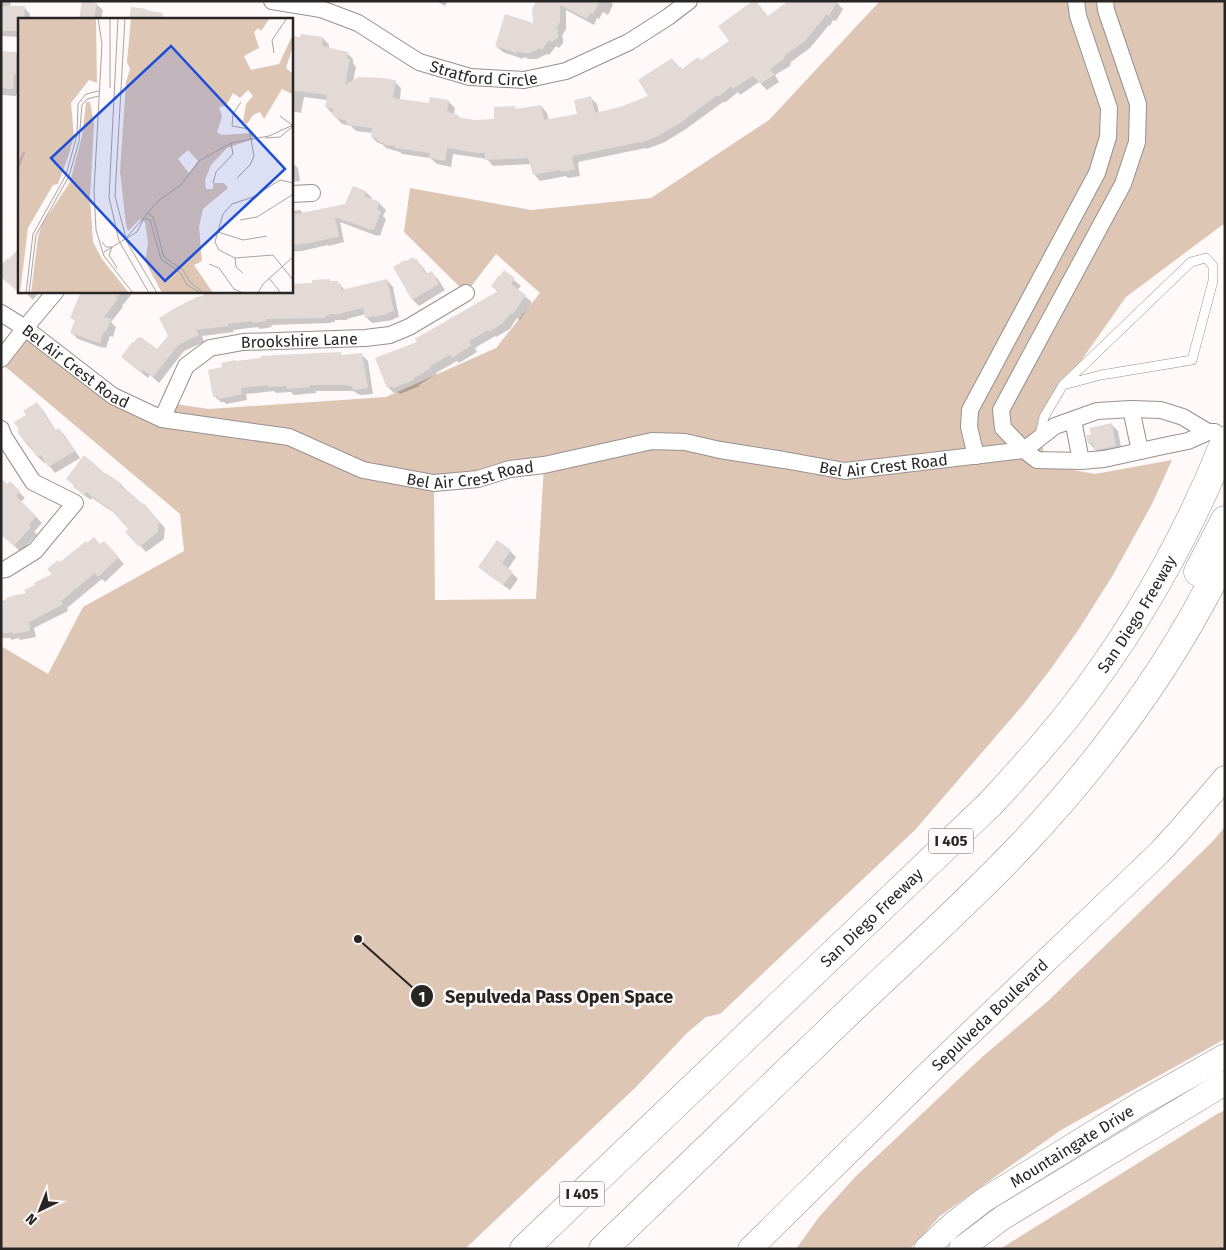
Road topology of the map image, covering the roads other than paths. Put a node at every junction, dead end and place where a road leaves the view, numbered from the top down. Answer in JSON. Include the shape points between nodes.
{"nodes":[{"id":1,"x":272,"y":1,"type":"edge"},
{"id":2,"x":689,"y":1,"type":"edge"},
{"id":3,"x":1076,"y":1,"type":"edge"},
{"id":4,"x":1105,"y":1,"type":"edge"},
{"id":5,"x":312,"y":193,"type":"dead end"},
{"id":6,"x":292,"y":194,"type":"edge"},
{"id":7,"x":55,"y":292,"type":"edge"},
{"id":8,"x":466,"y":293,"type":"dead end"},
{"id":9,"x":1,"y":313,"type":"edge"},
{"id":10,"x":25,"y":328,"type":"junction"},
{"id":11,"x":1,"y":359,"type":"edge"},
{"id":12,"x":1063,"y":386,"type":"junction"},
{"id":13,"x":1132,"y":409,"type":"junction"},
{"id":14,"x":162,"y":419,"type":"junction"},
{"id":15,"x":1073,"y":420,"type":"junction"},
{"id":16,"x":1,"y":429,"type":"edge"},
{"id":17,"x":1219,"y":435,"type":"edge"},
{"id":18,"x":1040,"y":438,"type":"junction"},
{"id":19,"x":1024,"y":450,"type":"junction"},
{"id":20,"x":1140,"y":451,"type":"junction"},
{"id":21,"x":976,"y":456,"type":"junction"},
{"id":22,"x":1081,"y":461,"type":"junction"},
{"id":23,"x":1225,"y":520,"type":"edge"},
{"id":24,"x":1225,"y":556,"type":"edge"},
{"id":25,"x":1,"y":570,"type":"edge"},
{"id":26,"x":1225,"y":778,"type":"edge"},
{"id":27,"x":1225,"y":1056,"type":"edge"},
{"id":28,"x":797,"y":1062,"type":"junction"},
{"id":29,"x":1225,"y":1083,"type":"edge"},
{"id":30,"x":524,"y":1249,"type":"edge"},
{"id":31,"x":603,"y":1249,"type":"edge"},
{"id":32,"x":750,"y":1249,"type":"edge"},
{"id":33,"x":926,"y":1249,"type":"edge"},
{"id":34,"x":962,"y":1249,"type":"edge"}],
"edges":[{"from":1,"to":2,"type":"street","name":"Stratford Circle","via":[[321,9],[358,23],[419,62],[470,77],[524,80],[566,71],[629,42]]},
{"from":3,"to":21,"type":"street","via":[[1078,16],[1109,108],[1108,137],[1097,173],[970,410],[969,427]]},
{"from":4,"to":19,"type":"street","via":[[1138,104],[1137,142],[1123,184],[1001,410],[1003,428]]},
{"from":5,"to":6,"type":"street"},
{"from":7,"to":10,"type":"street"},
{"from":8,"to":14,"type":"street","name":"Brookshire Lane","via":[[390,335],[243,342],[210,348],[186,366]]},
{"from":9,"to":10,"type":"street","name":"Bel Air Crest Road"},
{"from":10,"to":11,"type":"street"},
{"from":10,"to":14,"type":"street","name":"Bel Air Crest Road","via":[[112,396]]},
{"from":12,"to":12,"type":"lane","via":[[1191,262],[1206,258],[1213,266],[1214,281],[1192,360],[1101,375]]},
{"from":12,"to":18,"type":"lane","via":[[1044,417]]},
{"from":13,"to":15,"type":"street","name":"Bel Air Crest Road","via":[[1097,411]]},
{"from":13,"to":17,"type":"street","name":"Bel Air Crest Road","via":[[1161,410]]},
{"from":13,"to":20,"type":"street"},
{"from":14,"to":21,"type":"street","name":"Bel Air Crest Road","via":[[289,437],[363,470],[434,483],[478,480],[510,470],[652,441],[685,442],[845,471]]},
{"from":15,"to":18,"type":"street","name":"Bel Air Crest Road","via":[[1055,426]]},
{"from":15,"to":22,"type":"street"},
{"from":16,"to":25,"type":"street","via":[[34,482],[75,504],[35,551]]},
{"from":17,"to":20,"type":"street"},
{"from":17,"to":30,"type":"highway","name":"San Diego Freeway","number":"I 405","via":[[1203,493],[1172,557],[1103,668],[1031,759],[990,804]]},
{"from":18,"to":19,"type":"street","name":"Bel Air Crest Road"},
{"from":19,"to":21,"type":"street","name":"Bel Air Crest Road"},
{"from":19,"to":22,"type":"street","via":[[1037,460]]},
{"from":20,"to":22,"type":"street"},
{"from":23,"to":28,"type":"highway","via":[[1146,663],[1100,730],[1009,835],[805,1032]]},
{"from":24,"to":28,"type":"highway","via":[[1162,668],[1076,785],[986,881]]},
{"from":26,"to":32,"type":"main road","name":"Sepulveda Boulevard","via":[[1158,853]]},
{"from":27,"to":33,"type":"main road","name":"Mountaingate Drive","via":[[984,1200]]},
{"from":28,"to":31,"type":"highway"},
{"from":29,"to":34,"type":"main road","name":"Mountaingate Drive","via":[[1002,1218]]}]}
